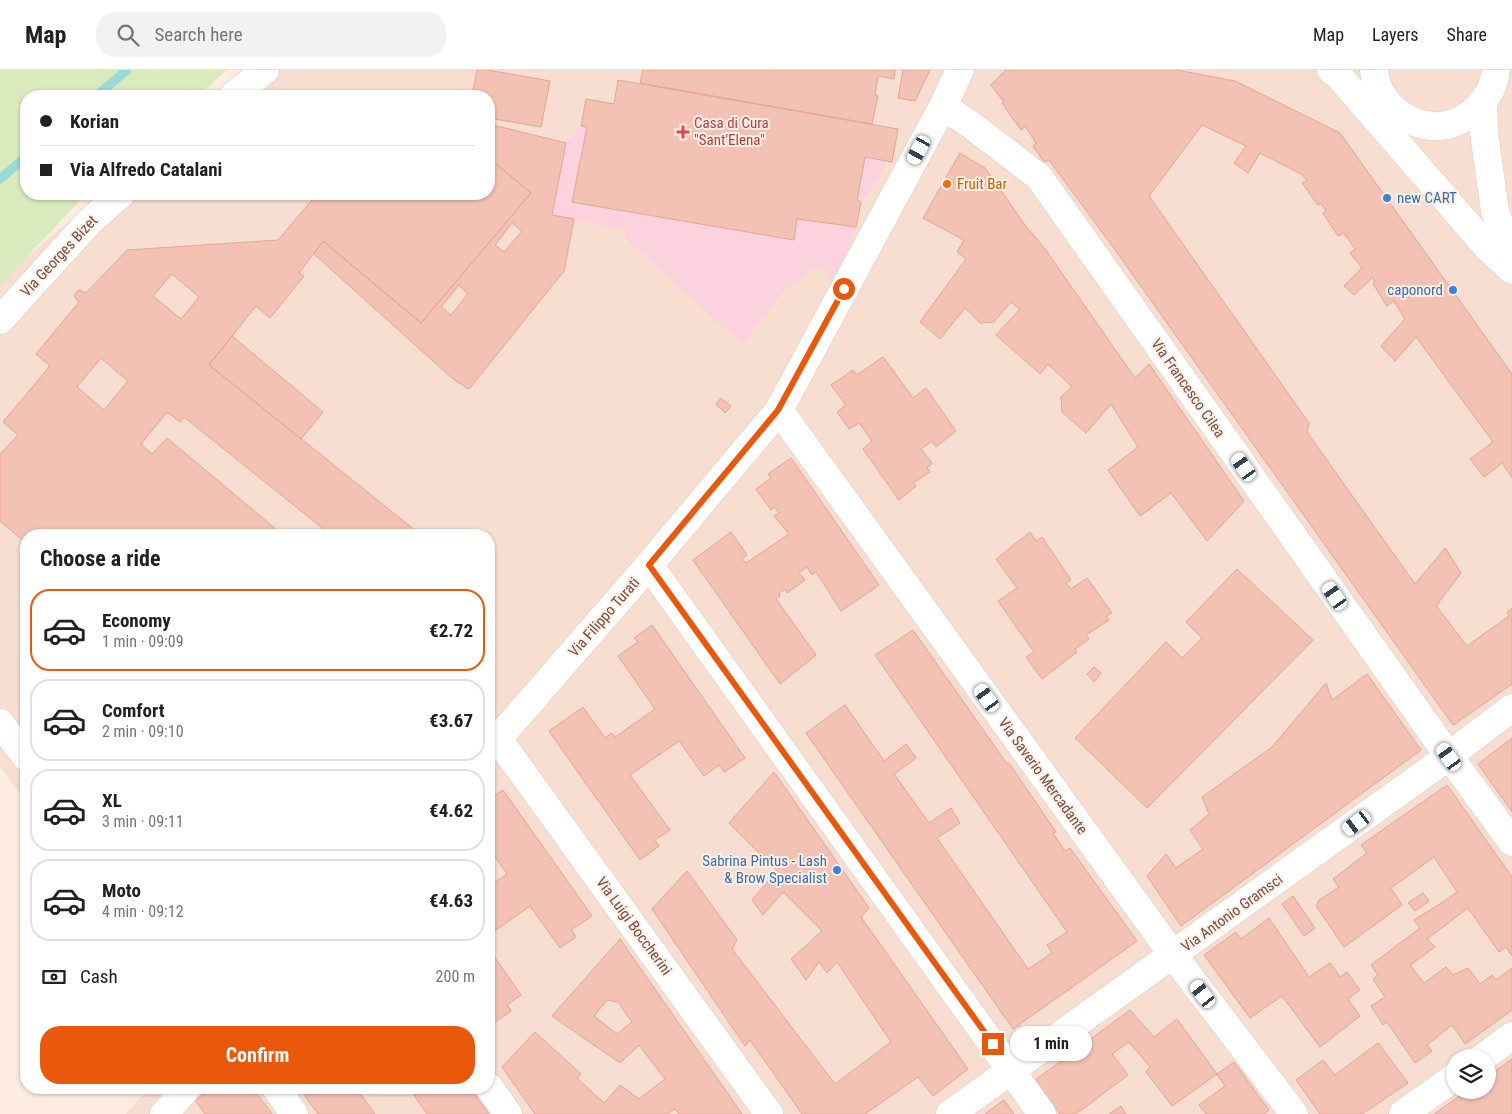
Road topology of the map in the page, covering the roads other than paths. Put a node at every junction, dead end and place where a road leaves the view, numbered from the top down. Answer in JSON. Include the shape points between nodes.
{"nodes":[{"id":1,"x":265,"y":70,"type":"edge"},
{"id":2,"x":960,"y":70,"type":"edge"},
{"id":3,"x":1330,"y":70,"type":"edge"},
{"id":4,"x":1373,"y":72,"type":"edge"},
{"id":5,"x":1501,"y":75,"type":"edge"},
{"id":6,"x":241,"y":90,"type":"edge"},
{"id":7,"x":1483,"y":103,"type":"junction"},
{"id":8,"x":943,"y":106,"type":"junction"},
{"id":9,"x":1417,"y":123,"type":"junction"},
{"id":10,"x":1444,"y":198,"type":"junction"},
{"id":11,"x":114,"y":200,"type":"edge"},
{"id":12,"x":1512,"y":256,"type":"edge"},
{"id":13,"x":1512,"y":270,"type":"edge"},
{"id":14,"x":0,"y":320,"type":"edge"},
{"id":15,"x":778,"y":410,"type":"junction"},
{"id":16,"x":649,"y":565,"type":"junction"},
{"id":17,"x":1512,"y":708,"type":"edge"},
{"id":18,"x":0,"y":723,"type":"edge"},
{"id":19,"x":495,"y":742,"type":"edge"},
{"id":20,"x":495,"y":747,"type":"edge"},
{"id":21,"x":20,"y":750,"type":"edge"},
{"id":22,"x":1449,"y":757,"type":"junction"},
{"id":23,"x":1512,"y":842,"type":"edge"},
{"id":24,"x":1173,"y":955,"type":"junction"},
{"id":25,"x":1512,"y":1036,"type":"edge"},
{"id":26,"x":1494,"y":1049,"type":"edge"},
{"id":27,"x":1012,"y":1071,"type":"junction"},
{"id":28,"x":1446,"y":1083,"type":"edge"},
{"id":29,"x":182,"y":1094,"type":"edge"},
{"id":30,"x":280,"y":1094,"type":"edge"},
{"id":31,"x":494,"y":1094,"type":"edge"},
{"id":32,"x":164,"y":1114,"type":"edge"},
{"id":33,"x":294,"y":1114,"type":"edge"},
{"id":34,"x":508,"y":1114,"type":"edge"},
{"id":35,"x":769,"y":1114,"type":"edge"},
{"id":36,"x":950,"y":1114,"type":"edge"},
{"id":37,"x":1042,"y":1114,"type":"edge"},
{"id":38,"x":1294,"y":1114,"type":"edge"},
{"id":39,"x":1403,"y":1114,"type":"edge"}],
"edges":[{"from":1,"to":6,"type":"street"},
{"from":2,"to":8,"type":"street","name":"Via Filippo Turati"},
{"from":3,"to":10,"type":"street","via":[[1339,76]]},
{"from":4,"to":9,"type":"street","via":[[1383,96],[1397,113]]},
{"from":5,"to":7,"type":"street"},
{"from":7,"to":9,"type":"street","via":[[1464,119],[1441,126]]},
{"from":7,"to":12,"type":"street","via":[[1495,212]]},
{"from":8,"to":15,"type":"street","name":"Via Filippo Turati"},
{"from":8,"to":22,"type":"street","name":"Via Francesco Cilea","via":[[1039,177]]},
{"from":9,"to":10,"type":"street"},
{"from":10,"to":13,"type":"street"},
{"from":11,"to":14,"type":"street","name":"Via Georges Bizet","via":[[90,221]]},
{"from":15,"to":16,"type":"street","name":"Via Filippo Turati"},
{"from":15,"to":24,"type":"street","name":"Via Saverio Mercadante"},
{"from":16,"to":19,"type":"street","name":"Via Filippo Turati"},
{"from":16,"to":27,"type":"street"},
{"from":17,"to":22,"type":"street","name":"Via Antonio Gramsci"},
{"from":18,"to":21,"type":"street"},
{"from":20,"to":35,"type":"street","name":"Via Luigi Boccherini"},
{"from":22,"to":23,"type":"street","name":"Via Francesco Cilea"},
{"from":22,"to":24,"type":"street","name":"Via Antonio Gramsci"},
{"from":24,"to":27,"type":"street","name":"Via Antonio Gramsci"},
{"from":24,"to":38,"type":"street","name":"Via Saverio Mercadante"},
{"from":25,"to":26,"type":"street"},
{"from":27,"to":36,"type":"street","name":"Via Antonio Gramsci"},
{"from":27,"to":37,"type":"street"},
{"from":28,"to":39,"type":"street"},
{"from":29,"to":32,"type":"street"},
{"from":30,"to":33,"type":"street"},
{"from":31,"to":34,"type":"street"}]}
